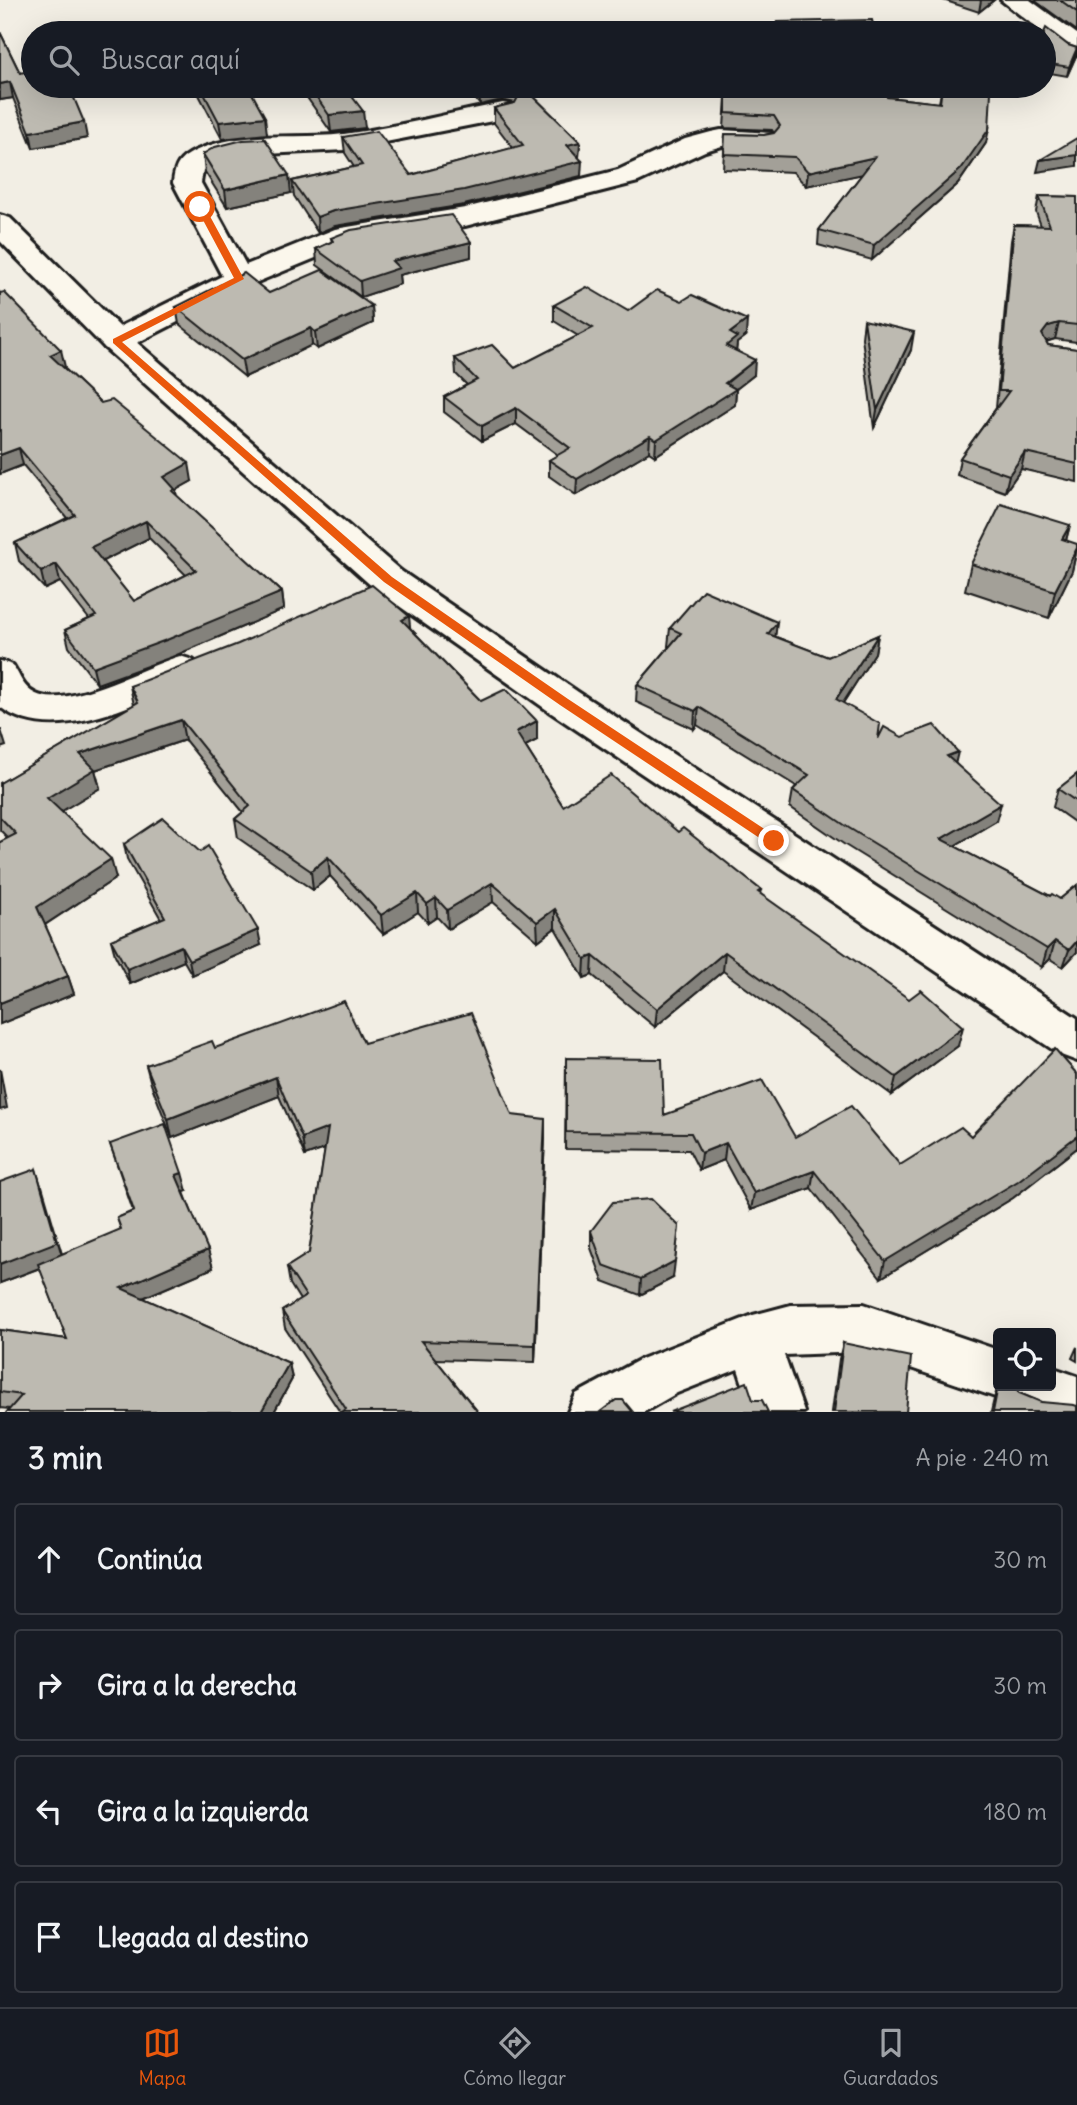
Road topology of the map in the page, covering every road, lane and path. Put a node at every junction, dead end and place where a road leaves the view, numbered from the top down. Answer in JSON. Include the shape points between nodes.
{"nodes":[{"id":1,"x":1014,"y":0,"type":"edge"},
{"id":2,"x":1043,"y":21,"type":"edge"},
{"id":3,"x":1056,"y":31,"type":"edge"},
{"id":4,"x":1077,"y":46,"type":"edge"},
{"id":5,"x":503,"y":111,"type":"edge"},
{"id":6,"x":762,"y":139,"type":"edge"},
{"id":7,"x":0,"y":225,"type":"edge"},
{"id":8,"x":239,"y":279,"type":"junction"},
{"id":9,"x":116,"y":341,"type":"junction"},
{"id":10,"x":388,"y":580,"type":"junction"},
{"id":11,"x":351,"y":596,"type":"edge"},
{"id":12,"x":216,"y":654,"type":"edge"},
{"id":13,"x":0,"y":674,"type":"edge"},
{"id":14,"x":1077,"y":1042,"type":"edge"},
{"id":15,"x":753,"y":1339,"type":"junction"},
{"id":16,"x":993,"y":1372,"type":"edge"},
{"id":17,"x":1048,"y":1391,"type":"edge"},
{"id":18,"x":1077,"y":1401,"type":"edge"},
{"id":19,"x":594,"y":1412,"type":"edge"},
{"id":20,"x":778,"y":1412,"type":"edge"}],
"edges":[{"from":1,"to":2,"type":"street"},
{"from":3,"to":4,"type":"street"},
{"from":5,"to":8,"type":"street","via":[[344,142],[240,148],[204,155],[189,166],[187,183]]},
{"from":6,"to":8,"type":"street","via":[[721,138],[628,176],[465,217],[345,234]]},
{"from":7,"to":9,"type":"street"},
{"from":8,"to":9,"type":"street"},
{"from":9,"to":10,"type":"street"},
{"from":10,"to":11,"type":"street"},
{"from":10,"to":14,"type":"street"},
{"from":12,"to":13,"type":"street","via":[[142,686],[54,712],[26,706],[9,694]]},
{"from":15,"to":16,"type":"street","via":[[791,1329],[864,1328]]},
{"from":15,"to":19,"type":"street","via":[[659,1376]]},
{"from":15,"to":20,"type":"street"},
{"from":17,"to":18,"type":"street"}]}
